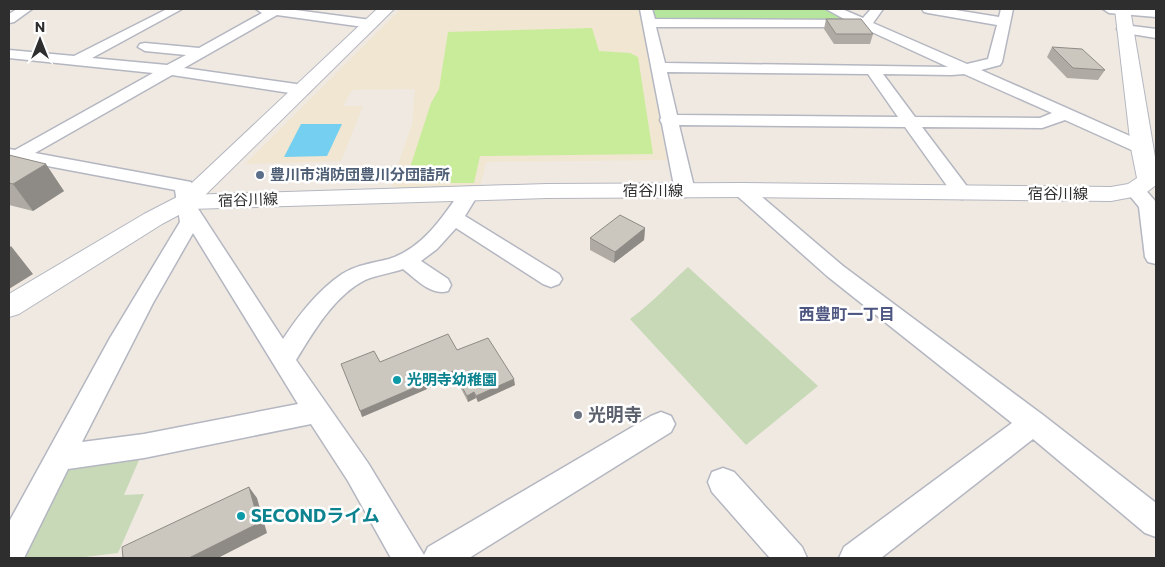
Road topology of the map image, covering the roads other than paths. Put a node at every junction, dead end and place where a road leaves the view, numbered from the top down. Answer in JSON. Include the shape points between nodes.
{"nodes":[{"id":1,"x":26,"y":9,"type":"edge"},
{"id":2,"x":150,"y":9,"type":"edge"},
{"id":3,"x":386,"y":9,"type":"edge"},
{"id":4,"x":646,"y":9,"type":"edge"},
{"id":5,"x":832,"y":9,"type":"edge"},
{"id":6,"x":877,"y":9,"type":"edge"},
{"id":7,"x":928,"y":9,"type":"edge"},
{"id":8,"x":173,"y":10,"type":"edge"},
{"id":9,"x":268,"y":10,"type":"edge"},
{"id":10,"x":312,"y":12,"type":"edge"},
{"id":11,"x":1156,"y":13,"type":"edge"},
{"id":12,"x":1119,"y":14,"type":"edge"},
{"id":13,"x":1005,"y":16,"type":"edge"},
{"id":14,"x":9,"y":19,"type":"edge"},
{"id":15,"x":649,"y":23,"type":"junction"},
{"id":16,"x":864,"y":23,"type":"junction"},
{"id":17,"x":371,"y":24,"type":"junction"},
{"id":18,"x":1155,"y":33,"type":"edge"},
{"id":19,"x":145,"y":47,"type":"dead end"},
{"id":20,"x":199,"y":52,"type":"junction"},
{"id":21,"x":9,"y":54,"type":"edge"},
{"id":22,"x":76,"y":61,"type":"junction"},
{"id":23,"x":658,"y":67,"type":"junction"},
{"id":24,"x":965,"y":69,"type":"junction"},
{"id":25,"x":168,"y":70,"type":"junction"},
{"id":26,"x":872,"y":70,"type":"junction"},
{"id":27,"x":303,"y":90,"type":"junction"},
{"id":28,"x":1065,"y":114,"type":"junction"},
{"id":29,"x":668,"y":120,"type":"junction"},
{"id":30,"x":910,"y":122,"type":"junction"},
{"id":31,"x":12,"y":157,"type":"edge"},
{"id":32,"x":1148,"y":159,"type":"edge"},
{"id":33,"x":742,"y":190,"type":"junction"},
{"id":34,"x":1136,"y":190,"type":"junction"},
{"id":35,"x":685,"y":191,"type":"junction"},
{"id":36,"x":469,"y":193,"type":"junction"},
{"id":37,"x":962,"y":193,"type":"junction"},
{"id":38,"x":185,"y":202,"type":"junction"},
{"id":39,"x":454,"y":218,"type":"junction"},
{"id":40,"x":1156,"y":257,"type":"edge"},
{"id":41,"x":405,"y":260,"type":"junction"},
{"id":42,"x":551,"y":279,"type":"dead end"},
{"id":43,"x":440,"y":285,"type":"dead end"},
{"id":44,"x":9,"y":307,"type":"edge"},
{"id":45,"x":284,"y":360,"type":"junction"},
{"id":46,"x":318,"y":411,"type":"junction"},
{"id":47,"x":1032,"y":423,"type":"junction"},
{"id":48,"x":661,"y":424,"type":"dead end"},
{"id":49,"x":61,"y":457,"type":"junction"},
{"id":50,"x":723,"y":482,"type":"dead end"},
{"id":51,"x":1156,"y":522,"type":"edge"},
{"id":52,"x":9,"y":554,"type":"edge"},
{"id":53,"x":409,"y":558,"type":"edge"},
{"id":54,"x":439,"y":558,"type":"edge"},
{"id":55,"x":791,"y":558,"type":"edge"},
{"id":56,"x":855,"y":558,"type":"edge"}],
"edges":[{"from":1,"to":14,"type":"street"},
{"from":2,"to":8,"type":"street"},
{"from":3,"to":17,"type":"main road"},
{"from":4,"to":15,"type":"street"},
{"from":5,"to":16,"type":"street"},
{"from":6,"to":16,"type":"street"},
{"from":7,"to":13,"type":"street"},
{"from":8,"to":22,"type":"street"},
{"from":9,"to":10,"type":"street"},
{"from":9,"to":20,"type":"street"},
{"from":10,"to":17,"type":"street"},
{"from":11,"to":12,"type":"street"},
{"from":12,"to":18,"type":"street"},
{"from":12,"to":32,"type":"main road"},
{"from":13,"to":24,"type":"street","via":[[995,62]]},
{"from":15,"to":16,"type":"street"},
{"from":15,"to":23,"type":"street"},
{"from":16,"to":24,"type":"street"},
{"from":17,"to":27,"type":"main road"},
{"from":19,"to":20,"type":"street"},
{"from":20,"to":25,"type":"street"},
{"from":21,"to":22,"type":"street"},
{"from":22,"to":25,"type":"street"},
{"from":23,"to":26,"type":"street"},
{"from":23,"to":29,"type":"street"},
{"from":24,"to":26,"type":"street"},
{"from":24,"to":28,"type":"street"},
{"from":25,"to":27,"type":"street"},
{"from":25,"to":31,"type":"street"},
{"from":26,"to":30,"type":"street"},
{"from":27,"to":38,"type":"main road"},
{"from":28,"to":30,"type":"street","via":[[1042,123]]},
{"from":28,"to":32,"type":"street"},
{"from":29,"to":30,"type":"street"},
{"from":29,"to":35,"type":"street"},
{"from":30,"to":37,"type":"street"},
{"from":31,"to":38,"type":"street","via":[[184,186]]},
{"from":32,"to":34,"type":"main road","via":[[1149,180]]},
{"from":33,"to":35,"type":"main road","name":"宿谷川線"},
{"from":33,"to":37,"type":"main road","name":"宿谷川線"},
{"from":33,"to":47,"type":"street","via":[[835,271]]},
{"from":34,"to":37,"type":"main road","name":"宿谷川線","via":[[1112,194]]},
{"from":34,"to":40,"type":"street","via":[[1149,206]]},
{"from":35,"to":36,"type":"main road","name":"宿谷川線"},
{"from":36,"to":38,"type":"main road","name":"宿谷川線"},
{"from":36,"to":39,"type":"street"},
{"from":38,"to":44,"type":"main road","name":"宿谷川線"},
{"from":38,"to":45,"type":"street"},
{"from":38,"to":49,"type":"street","via":[[190,222],[151,286]]},
{"from":39,"to":41,"type":"street","via":[[441,233]]},
{"from":39,"to":42,"type":"street"},
{"from":41,"to":43,"type":"street"},
{"from":41,"to":45,"type":"street","via":[[361,273],[336,289]]},
{"from":45,"to":46,"type":"street"},
{"from":46,"to":49,"type":"street","via":[[144,446]]},
{"from":46,"to":53,"type":"street"},
{"from":47,"to":51,"type":"street"},
{"from":47,"to":56,"type":"street"},
{"from":48,"to":54,"type":"street"},
{"from":49,"to":52,"type":"street"},
{"from":50,"to":55,"type":"street"}]}
